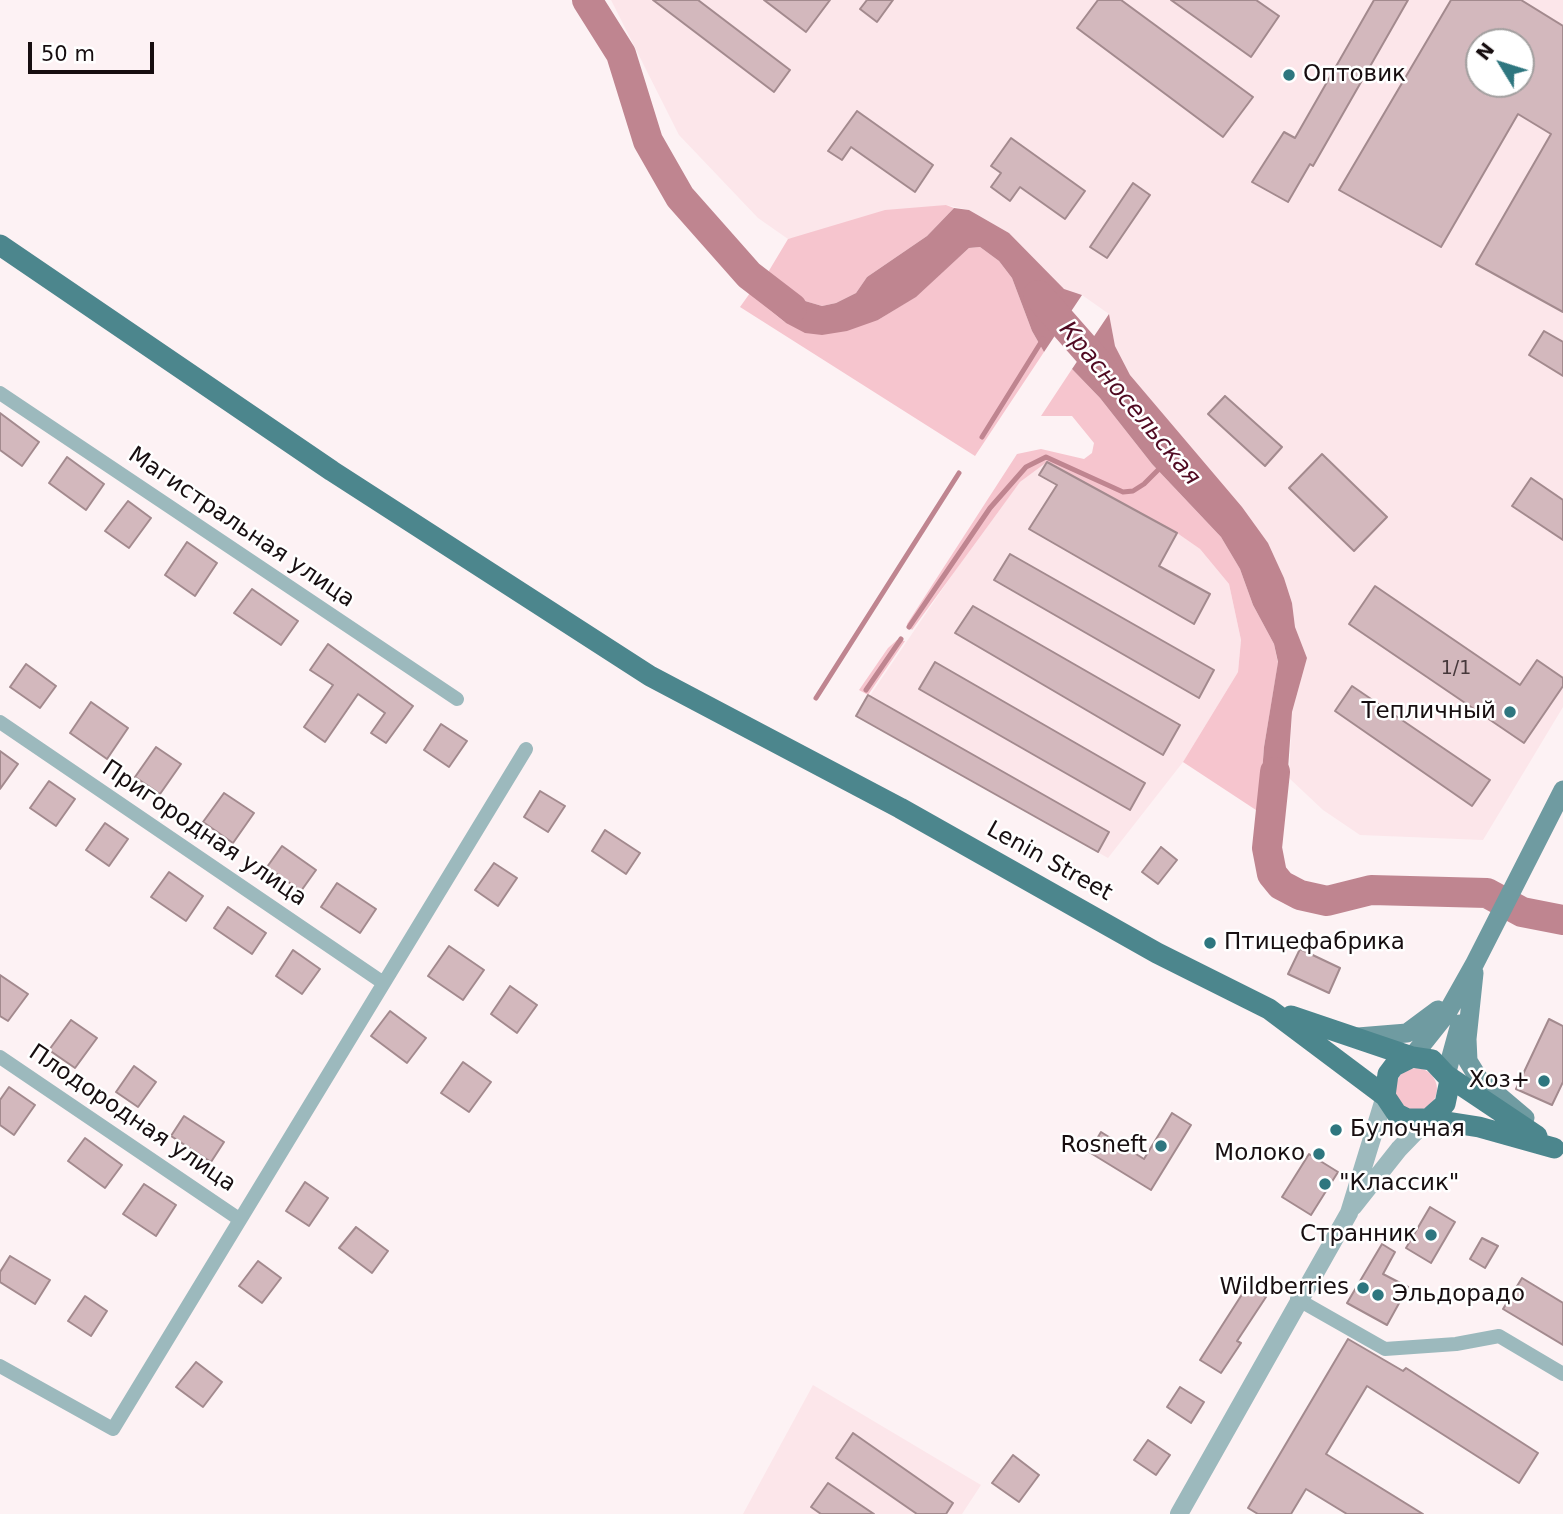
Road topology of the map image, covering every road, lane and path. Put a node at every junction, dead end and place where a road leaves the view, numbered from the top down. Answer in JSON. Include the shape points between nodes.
{"nodes":[{"id":1,"x":0,"y":245,"type":"edge"},
{"id":2,"x":0,"y":393,"type":"edge"},
{"id":3,"x":457,"y":699,"type":"dead end"},
{"id":4,"x":0,"y":722,"type":"edge"},
{"id":5,"x":526,"y":749,"type":"dead end"},
{"id":6,"x":1563,"y":790,"type":"edge"},
{"id":7,"x":1479,"y":957,"type":"junction"},
{"id":8,"x":382,"y":982,"type":"junction"},
{"id":9,"x":1269,"y":1009,"type":"junction"},
{"id":10,"x":1356,"y":1037,"type":"junction"},
{"id":11,"x":0,"y":1057,"type":"edge"},
{"id":12,"x":1412,"y":1057,"type":"junction"},
{"id":13,"x":1447,"y":1080,"type":"junction"},
{"id":14,"x":1385,"y":1096,"type":"junction"},
{"id":15,"x":1429,"y":1119,"type":"junction"},
{"id":16,"x":1559,"y":1150,"type":"edge"},
{"id":17,"x":1349,"y":1213,"type":"junction"},
{"id":18,"x":239,"y":1219,"type":"junction"},
{"id":19,"x":1297,"y":1300,"type":"junction"},
{"id":20,"x":0,"y":1366,"type":"edge"},
{"id":21,"x":1563,"y":1374,"type":"edge"},
{"id":22,"x":1179,"y":1514,"type":"edge"}],
"edges":[{"from":1,"to":9,"type":"main road","name":"Lenin Street","via":[[332,471],[650,676],[900,808],[1157,953]]},
{"from":2,"to":3,"type":"street","name":"Магистральная улица"},
{"from":4,"to":8,"type":"street","name":"Пригородная улица"},
{"from":5,"to":8,"type":"street"},
{"from":6,"to":7,"type":"main road"},
{"from":7,"to":10,"type":"main road","via":[[1421,1025],[1393,1036]]},
{"from":7,"to":12,"type":"main road","via":[[1447,1013]]},
{"from":7,"to":13,"type":"main road"},
{"from":7,"to":16,"type":"main road","via":[[1468,1061],[1479,1079]]},
{"from":8,"to":18,"type":"street"},
{"from":9,"to":10,"type":"main road","name":"Lenin Street"},
{"from":9,"to":14,"type":"main road","name":"Lenin Street"},
{"from":10,"to":12,"type":"main road","name":"Lenin Street"},
{"from":11,"to":18,"type":"street","name":"Плодородная улица"},
{"from":12,"to":13,"type":"main road","via":[[1432,1060]]},
{"from":12,"to":14,"type":"main road","via":[[1388,1074]]},
{"from":13,"to":15,"type":"main road","via":[[1445,1104]]},
{"from":13,"to":16,"type":"main road"},
{"from":14,"to":15,"type":"main road","via":[[1407,1119]]},
{"from":14,"to":17,"type":"street"},
{"from":15,"to":16,"type":"main road","via":[[1479,1127]]},
{"from":15,"to":17,"type":"street"},
{"from":17,"to":19,"type":"street"},
{"from":18,"to":20,"type":"street","via":[[113,1429]]},
{"from":19,"to":21,"type":"street","via":[[1385,1349],[1499,1336]]},
{"from":19,"to":22,"type":"street"}]}
